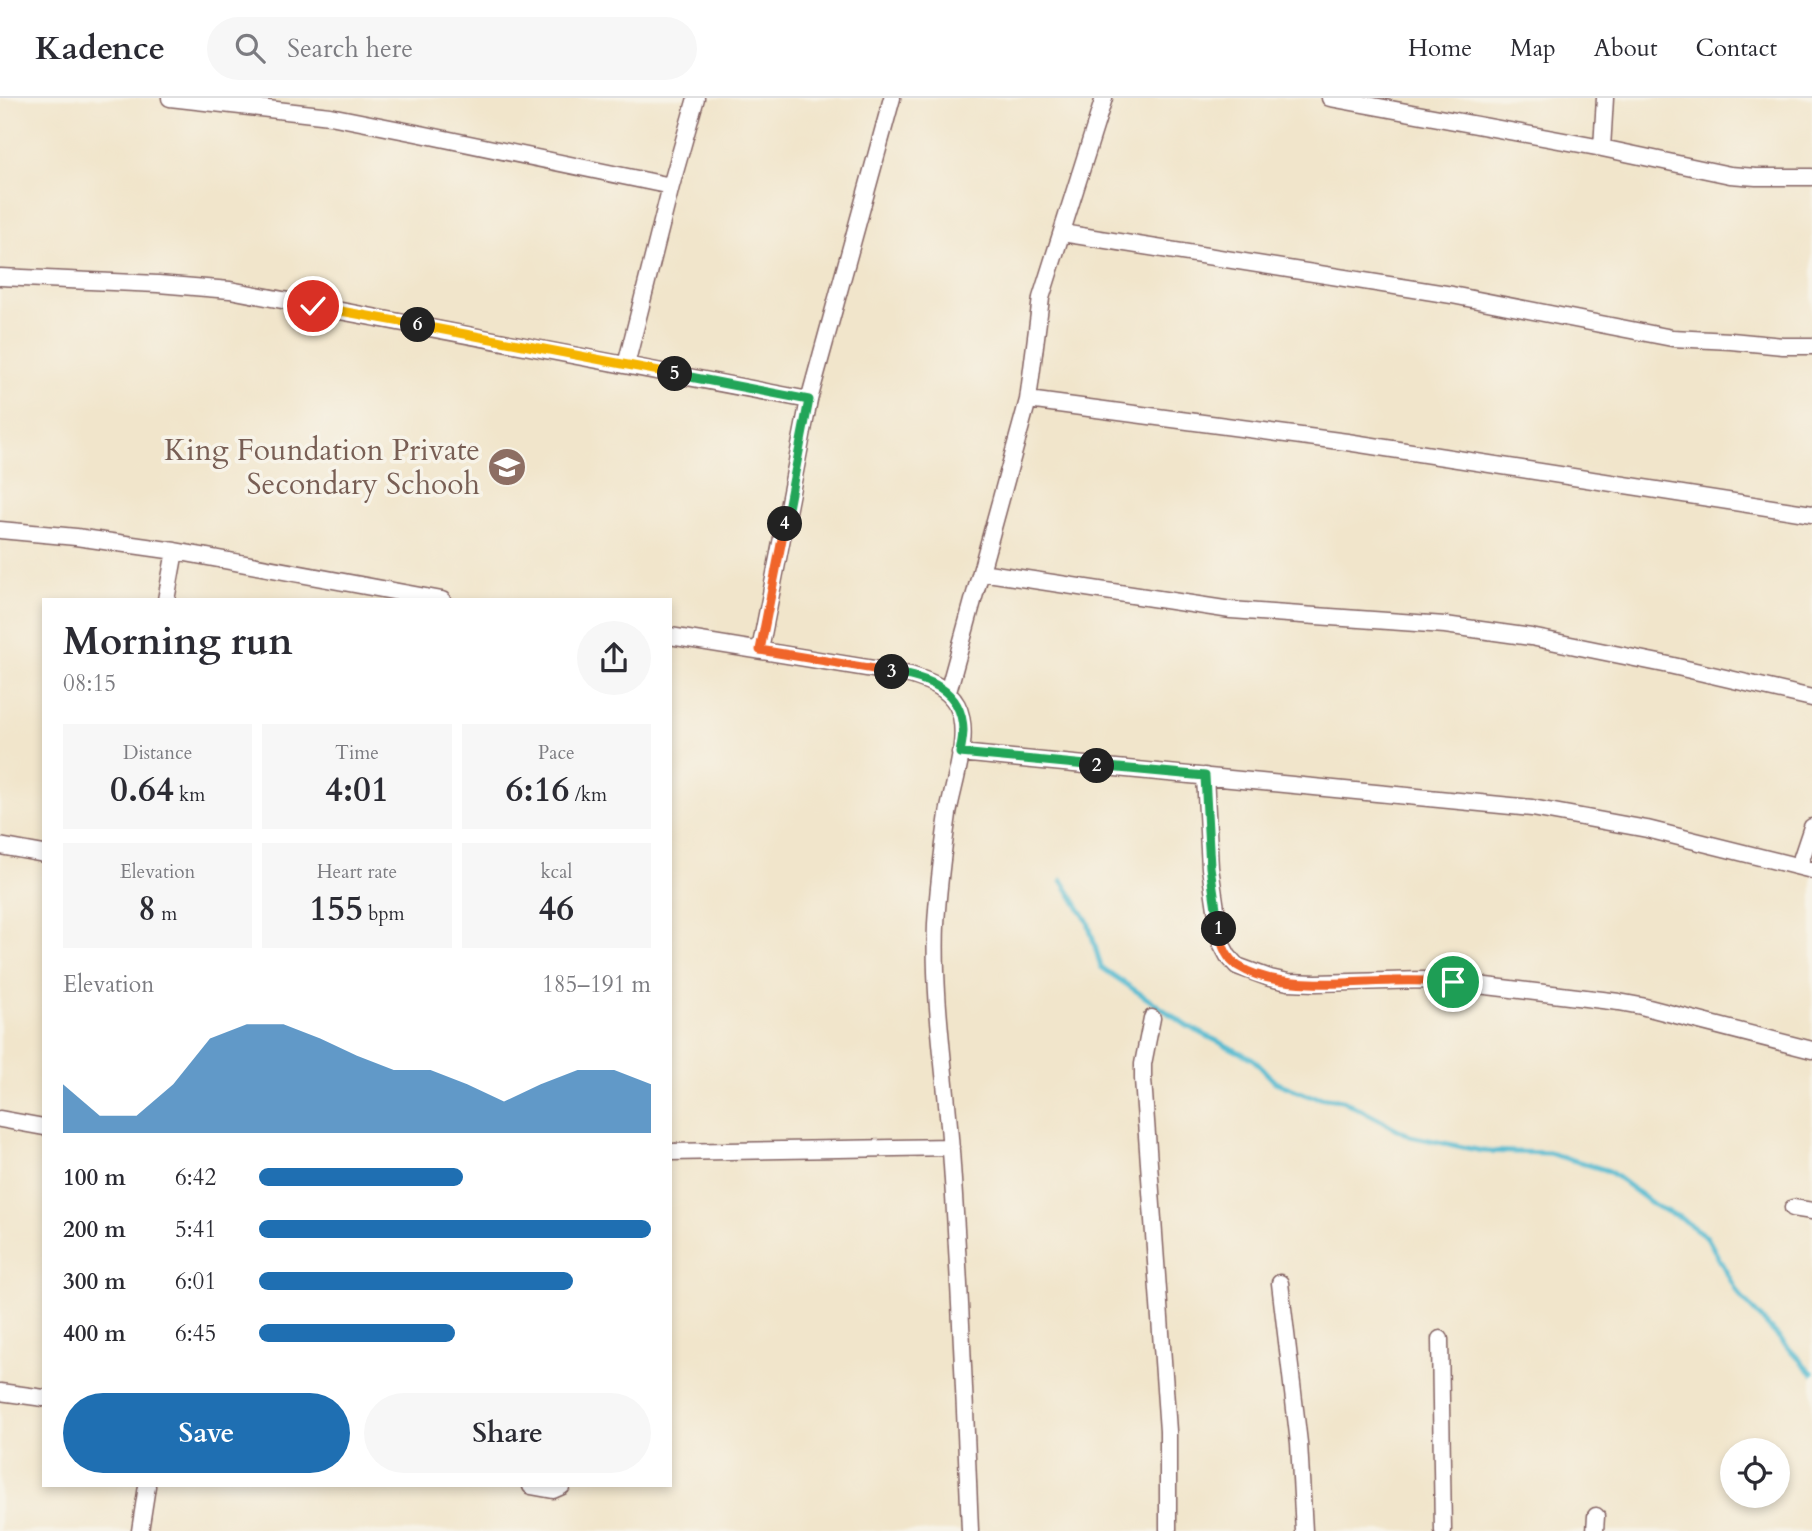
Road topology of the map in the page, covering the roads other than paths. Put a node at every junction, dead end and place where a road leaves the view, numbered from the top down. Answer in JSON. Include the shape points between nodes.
{"nodes":[{"id":1,"x":170,"y":98,"type":"edge"},
{"id":2,"x":696,"y":98,"type":"edge"},
{"id":3,"x":892,"y":98,"type":"edge"},
{"id":4,"x":1104,"y":98,"type":"edge"},
{"id":5,"x":1330,"y":98,"type":"edge"},
{"id":6,"x":1605,"y":98,"type":"edge"},
{"id":7,"x":1602,"y":148,"type":"junction"},
{"id":8,"x":1812,"y":177,"type":"edge"},
{"id":9,"x":671,"y":186,"type":"junction"},
{"id":10,"x":1062,"y":233,"type":"junction"},
{"id":11,"x":0,"y":277,"type":"edge"},
{"id":12,"x":1812,"y":346,"type":"edge"},
{"id":13,"x":626,"y":365,"type":"junction"},
{"id":14,"x":809,"y":400,"type":"junction"},
{"id":15,"x":1028,"y":401,"type":"junction"},
{"id":16,"x":1812,"y":514,"type":"edge"},
{"id":17,"x":0,"y":530,"type":"edge"},
{"id":18,"x":175,"y":551,"type":"junction"},
{"id":19,"x":981,"y":572,"type":"junction"},
{"id":20,"x":166,"y":598,"type":"edge"},
{"id":21,"x":431,"y":598,"type":"edge"},
{"id":22,"x":672,"y":636,"type":"edge"},
{"id":23,"x":760,"y":650,"type":"junction"},
{"id":24,"x":948,"y":692,"type":"junction"},
{"id":25,"x":1812,"y":698,"type":"edge"},
{"id":26,"x":960,"y":753,"type":"junction"},
{"id":27,"x":1205,"y":776,"type":"junction"},
{"id":28,"x":1812,"y":827,"type":"edge"},
{"id":29,"x":0,"y":846,"type":"edge"},
{"id":30,"x":42,"y":854,"type":"edge"},
{"id":31,"x":1806,"y":868,"type":"edge"},
{"id":32,"x":1152,"y":1018,"type":"dead end"},
{"id":33,"x":1812,"y":1050,"type":"edge"},
{"id":34,"x":0,"y":1119,"type":"edge"},
{"id":35,"x":42,"y":1127,"type":"edge"},
{"id":36,"x":951,"y":1147,"type":"junction"},
{"id":37,"x":672,"y":1152,"type":"edge"},
{"id":38,"x":1793,"y":1208,"type":"dead end"},
{"id":39,"x":1812,"y":1211,"type":"edge"},
{"id":40,"x":1280,"y":1283,"type":"dead end"},
{"id":41,"x":1440,"y":1339,"type":"dead end"},
{"id":42,"x":0,"y":1392,"type":"edge"},
{"id":43,"x":42,"y":1398,"type":"edge"},
{"id":44,"x":147,"y":1487,"type":"edge"},
{"id":45,"x":536,"y":1487,"type":"edge"},
{"id":46,"x":560,"y":1487,"type":"edge"},
{"id":47,"x":140,"y":1531,"type":"edge"},
{"id":48,"x":970,"y":1531,"type":"edge"},
{"id":49,"x":1168,"y":1531,"type":"edge"},
{"id":50,"x":1304,"y":1531,"type":"edge"},
{"id":51,"x":1443,"y":1531,"type":"edge"}],
"edges":[{"from":1,"to":9,"type":"street","via":[[330,117]]},
{"from":2,"to":9,"type":"street"},
{"from":3,"to":14,"type":"street"},
{"from":4,"to":10,"type":"street"},
{"from":5,"to":7,"type":"street"},
{"from":6,"to":7,"type":"street"},
{"from":7,"to":8,"type":"street","via":[[1730,175]]},
{"from":9,"to":13,"type":"street"},
{"from":10,"to":12,"type":"street","via":[[1451,295],[1672,338]]},
{"from":10,"to":15,"type":"street","via":[[1041,298]]},
{"from":11,"to":13,"type":"street","via":[[230,290]]},
{"from":13,"to":14,"type":"street"},
{"from":14,"to":23,"type":"street"},
{"from":15,"to":16,"type":"street","via":[[1347,442]]},
{"from":15,"to":19,"type":"street"},
{"from":17,"to":18,"type":"street"},
{"from":18,"to":20,"type":"street"},
{"from":18,"to":21,"type":"street"},
{"from":19,"to":24,"type":"street"},
{"from":19,"to":25,"type":"street","via":[[1231,610],[1445,625],[1531,637]]},
{"from":22,"to":23,"type":"street"},
{"from":23,"to":24,"type":"street","via":[[910,675]]},
{"from":24,"to":26,"type":"street","via":[[958,707],[963,729]]},
{"from":26,"to":27,"type":"street"},
{"from":26,"to":36,"type":"street","via":[[936,924],[936,977]]},
{"from":27,"to":31,"type":"street","via":[[1532,808],[1647,829]]},
{"from":27,"to":33,"type":"street","via":[[1210,867],[1221,943],[1237,966],[1288,982],[1443,981],[1619,1002]]},
{"from":28,"to":31,"type":"street"},
{"from":29,"to":30,"type":"street"},
{"from":32,"to":49,"type":"street","via":[[1143,1079],[1168,1431]]},
{"from":34,"to":35,"type":"street"},
{"from":36,"to":37,"type":"street"},
{"from":36,"to":48,"type":"street"},
{"from":38,"to":39,"type":"street"},
{"from":40,"to":50,"type":"street","via":[[1298,1430]]},
{"from":41,"to":51,"type":"street"},
{"from":42,"to":43,"type":"street"},
{"from":44,"to":47,"type":"street"},
{"from":45,"to":46,"type":"street"}]}
